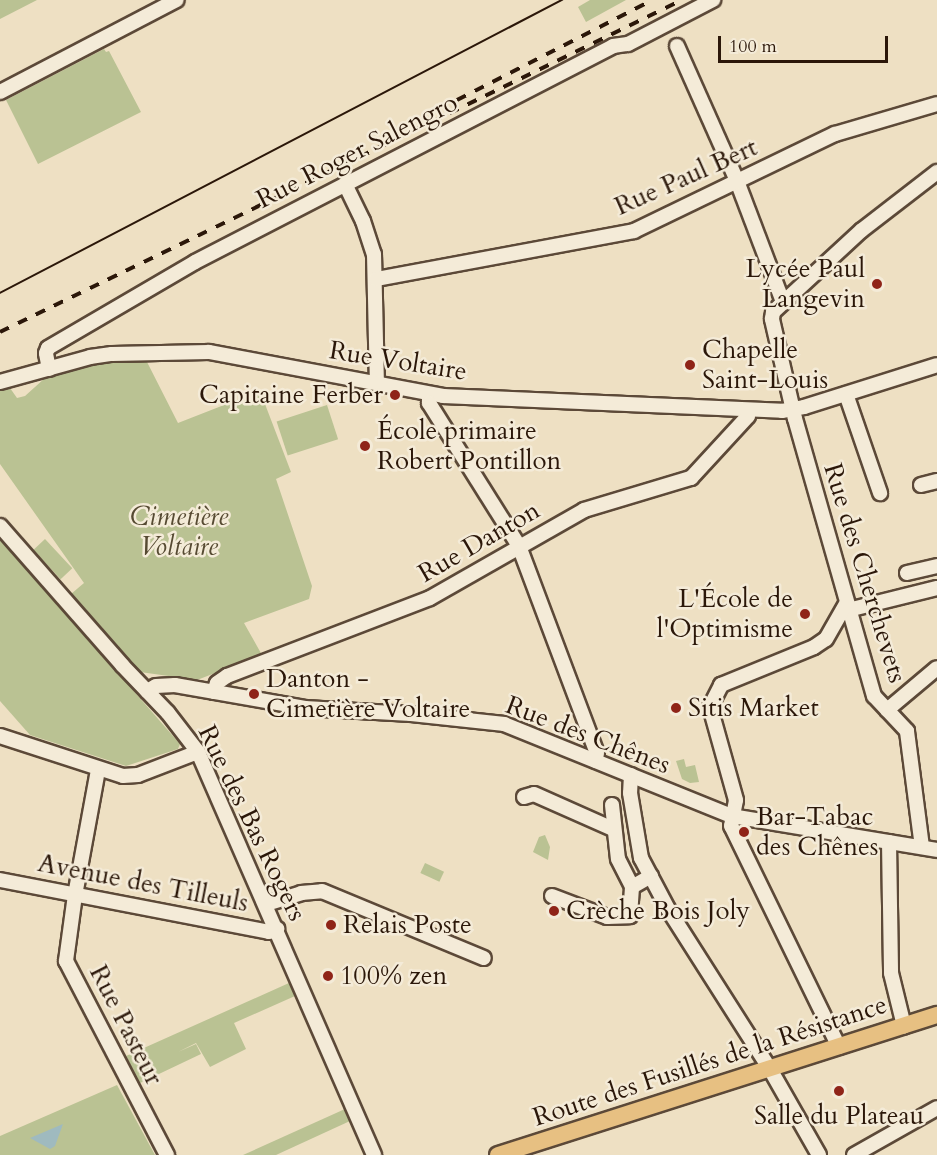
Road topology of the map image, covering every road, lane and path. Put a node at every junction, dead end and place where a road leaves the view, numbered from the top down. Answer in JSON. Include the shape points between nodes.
{"nodes":[{"id":1,"x":177,"y":0,"type":"edge"},
{"id":2,"x":713,"y":0,"type":"edge"},
{"id":3,"x":677,"y":46,"type":"dead end"},
{"id":4,"x":0,"y":92,"type":"edge"},
{"id":5,"x":937,"y":104,"type":"edge"},
{"id":6,"x":937,"y":172,"type":"edge"},
{"id":7,"x":737,"y":182,"type":"junction"},
{"id":8,"x":345,"y":183,"type":"junction"},
{"id":9,"x":376,"y":279,"type":"junction"},
{"id":10,"x":783,"y":302,"type":"junction"},
{"id":11,"x":937,"y":365,"type":"edge"},
{"id":12,"x":49,"y":369,"type":"junction"},
{"id":13,"x":0,"y":382,"type":"edge"},
{"id":14,"x":377,"y":383,"type":"junction"},
{"id":15,"x":429,"y":394,"type":"junction"},
{"id":16,"x":846,"y":394,"type":"junction"},
{"id":17,"x":748,"y":410,"type":"junction"},
{"id":18,"x":793,"y":410,"type":"junction"},
{"id":19,"x":937,"y":481,"type":"edge"},
{"id":20,"x":921,"y":485,"type":"dead end"},
{"id":21,"x":880,"y":493,"type":"dead end"},
{"id":22,"x":0,"y":526,"type":"edge"},
{"id":23,"x":519,"y":546,"type":"junction"},
{"id":24,"x":937,"y":566,"type":"edge"},
{"id":25,"x":907,"y":573,"type":"dead end"},
{"id":26,"x":937,"y":588,"type":"edge"},
{"id":27,"x":847,"y":607,"type":"junction"},
{"id":28,"x":937,"y":668,"type":"edge"},
{"id":29,"x":147,"y":691,"type":"junction"},
{"id":30,"x":214,"y":692,"type":"junction"},
{"id":31,"x":887,"y":710,"type":"junction"},
{"id":32,"x":0,"y":736,"type":"edge"},
{"id":33,"x":198,"y":752,"type":"junction"},
{"id":34,"x":595,"y":761,"type":"junction"},
{"id":35,"x":98,"y":770,"type":"junction"},
{"id":36,"x":631,"y":776,"type":"junction"},
{"id":37,"x":524,"y":797,"type":"dead end"},
{"id":38,"x":612,"y":805,"type":"dead end"},
{"id":39,"x":732,"y":816,"type":"junction"},
{"id":40,"x":612,"y":829,"type":"junction"},
{"id":41,"x":889,"y":842,"type":"junction"},
{"id":42,"x":922,"y":847,"type":"junction"},
{"id":43,"x":937,"y":850,"type":"edge"},
{"id":44,"x":651,"y":876,"type":"junction"},
{"id":45,"x":0,"y":880,"type":"edge"},
{"id":46,"x":632,"y":887,"type":"junction"},
{"id":47,"x":75,"y":895,"type":"junction"},
{"id":48,"x":552,"y":896,"type":"dead end"},
{"id":49,"x":266,"y":904,"type":"junction"},
{"id":50,"x":277,"y":929,"type":"junction"},
{"id":51,"x":484,"y":958,"type":"dead end"},
{"id":52,"x":937,"y":1015,"type":"edge"},
{"id":53,"x":904,"y":1026,"type":"junction"},
{"id":54,"x":839,"y":1047,"type":"junction"},
{"id":55,"x":770,"y":1069,"type":"junction"},
{"id":56,"x":937,"y":1108,"type":"edge"},
{"id":57,"x":167,"y":1155,"type":"edge"},
{"id":58,"x":374,"y":1155,"type":"edge"},
{"id":59,"x":498,"y":1155,"type":"edge"},
{"id":60,"x":819,"y":1155,"type":"edge"},
{"id":61,"x":854,"y":1155,"type":"edge"}],
"edges":[{"from":1,"to":4,"type":"street"},
{"from":2,"to":8,"type":"street","name":"Rue Roger Salengro","via":[[628,44],[612,46]]},
{"from":3,"to":7,"type":"street"},
{"from":5,"to":7,"type":"street","name":"Rue Paul Bert","via":[[835,134]]},
{"from":6,"to":10,"type":"street","via":[[862,230]]},
{"from":7,"to":9,"type":"street","name":"Rue Paul Bert","via":[[634,231]]},
{"from":7,"to":10,"type":"street"},
{"from":8,"to":9,"type":"street","via":[[371,240]]},
{"from":8,"to":12,"type":"street","name":"Rue Roger Salengro","via":[[195,262],[48,348],[45,353]]},
{"from":9,"to":14,"type":"street"},
{"from":10,"to":18,"type":"street","name":"Rue des Cherchevets","via":[[772,319]]},
{"from":11,"to":16,"type":"street","name":"Rue Voltaire"},
{"from":12,"to":13,"type":"street","name":"Rue Voltaire"},
{"from":12,"to":14,"type":"street","name":"Rue Voltaire","via":[[112,354],[209,352]]},
{"from":14,"to":15,"type":"street","name":"Rue Voltaire"},
{"from":15,"to":17,"type":"street","name":"Rue Voltaire"},
{"from":15,"to":23,"type":"street","via":[[429,403]]},
{"from":16,"to":18,"type":"street","name":"Rue Voltaire"},
{"from":16,"to":21,"type":"street"},
{"from":17,"to":18,"type":"street","name":"Rue Voltaire"},
{"from":17,"to":23,"type":"street","name":"Rue Danton","via":[[748,416],[692,478],[584,510]]},
{"from":18,"to":27,"type":"street","name":"Rue des Cherchevets"},
{"from":19,"to":20,"type":"street"},
{"from":22,"to":29,"type":"street","name":"Rue des Bas Rogers"},
{"from":23,"to":30,"type":"street","name":"Rue Danton","via":[[430,598],[228,676],[217,683]]},
{"from":23,"to":34,"type":"street","via":[[597,753]]},
{"from":24,"to":25,"type":"street"},
{"from":26,"to":27,"type":"street"},
{"from":27,"to":31,"type":"street","name":"Rue des Cherchevets","via":[[874,696]]},
{"from":27,"to":39,"type":"street","via":[[826,639],[721,685],[712,698],[710,714],[736,800]]},
{"from":28,"to":31,"type":"street"},
{"from":29,"to":30,"type":"street","name":"Rue des Chênes","via":[[162,685]]},
{"from":29,"to":33,"type":"street","name":"Rue des Bas Rogers"},
{"from":30,"to":34,"type":"street","name":"Rue des Chênes","via":[[304,708],[504,724]]},
{"from":31,"to":42,"type":"street","name":"Rue des Cherchevets","via":[[907,731]]},
{"from":32,"to":35,"type":"street"},
{"from":33,"to":35,"type":"street","via":[[138,775]]},
{"from":33,"to":49,"type":"street","name":"Rue des Bas Rogers"},
{"from":34,"to":36,"type":"street","name":"Rue des Chênes"},
{"from":35,"to":47,"type":"street","name":"Rue Pasteur"},
{"from":36,"to":39,"type":"street","name":"Rue des Chênes"},
{"from":36,"to":44,"type":"street","via":[[630,793],[641,858]]},
{"from":37,"to":40,"type":"street","via":[[534,794]]},
{"from":38,"to":40,"type":"street"},
{"from":39,"to":41,"type":"street","name":"Rue des Chênes"},
{"from":39,"to":54,"type":"street","via":[[731,826]]},
{"from":40,"to":46,"type":"street","via":[[618,859]]},
{"from":41,"to":42,"type":"street","name":"Rue des Chênes"},
{"from":41,"to":53,"type":"street","via":[[891,973]]},
{"from":42,"to":43,"type":"street","name":"Rue des Chênes"},
{"from":44,"to":46,"type":"street"},
{"from":44,"to":55,"type":"street","via":[[696,956]]},
{"from":45,"to":47,"type":"street","name":"Avenue des Tilleuls"},
{"from":46,"to":48,"type":"street","via":[[630,916],[607,917]]},
{"from":47,"to":50,"type":"street","name":"Avenue des Tilleuls","via":[[269,932]]},
{"from":47,"to":57,"type":"street","name":"Rue Pasteur","via":[[66,961]]},
{"from":49,"to":50,"type":"street","name":"Rue des Bas Rogers"},
{"from":49,"to":51,"type":"street","via":[[322,891]]},
{"from":50,"to":58,"type":"street","name":"Rue des Bas Rogers"},
{"from":52,"to":53,"type":"main road","name":"Route des Fusillés de la Résistance"},
{"from":53,"to":54,"type":"main road","name":"Route des Fusillés de la Résistance"},
{"from":54,"to":55,"type":"main road","name":"Route des Fusillés de la Résistance"},
{"from":55,"to":59,"type":"main road","name":"Route des Fusillés de la Résistance"},
{"from":55,"to":60,"type":"street"},
{"from":56,"to":61,"type":"street"}]}
